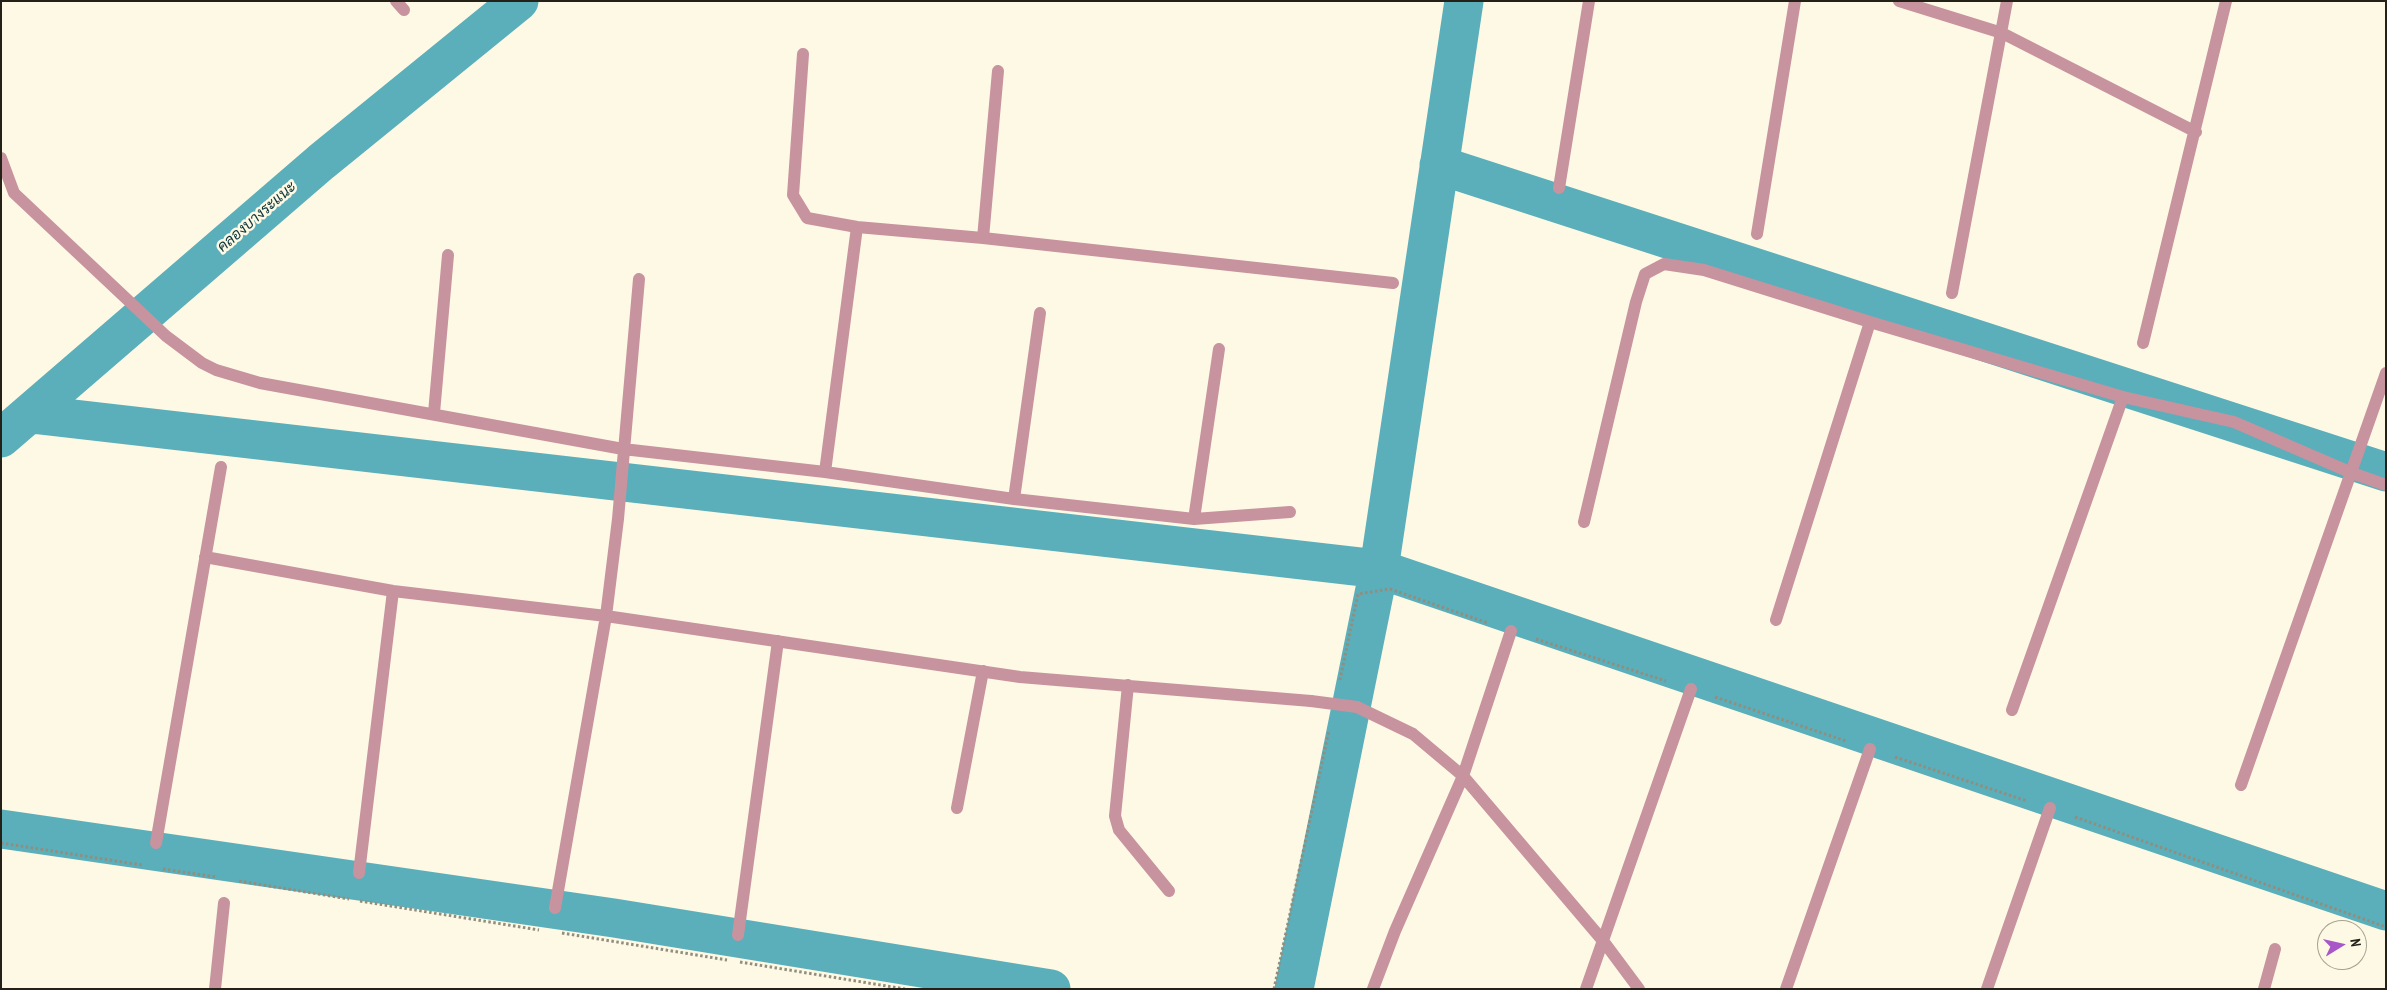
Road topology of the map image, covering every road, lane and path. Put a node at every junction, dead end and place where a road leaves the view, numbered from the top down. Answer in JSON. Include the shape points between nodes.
{"nodes":[{"id":1,"x":1589,"y":1,"type":"edge"},
{"id":2,"x":1795,"y":1,"type":"edge"},
{"id":3,"x":1899,"y":1,"type":"edge"},
{"id":4,"x":2006,"y":1,"type":"edge"},
{"id":5,"x":2226,"y":1,"type":"edge"},
{"id":6,"x":2002,"y":33,"type":"junction"},
{"id":7,"x":803,"y":54,"type":"dead end"},
{"id":8,"x":998,"y":71,"type":"dead end"},
{"id":9,"x":2196,"y":132,"type":"junction"},
{"id":10,"x":1,"y":158,"type":"edge"},
{"id":11,"x":1559,"y":188,"type":"dead end"},
{"id":12,"x":1,"y":190,"type":"edge"},
{"id":13,"x":14,"y":193,"type":"junction"},
{"id":14,"x":857,"y":227,"type":"junction"},
{"id":15,"x":1757,"y":234,"type":"dead end"},
{"id":16,"x":984,"y":238,"type":"junction"},
{"id":17,"x":448,"y":255,"type":"dead end"},
{"id":18,"x":639,"y":279,"type":"dead end"},
{"id":19,"x":1393,"y":283,"type":"dead end"},
{"id":20,"x":1952,"y":293,"type":"dead end"},
{"id":21,"x":1040,"y":313,"type":"dead end"},
{"id":22,"x":1870,"y":322,"type":"junction"},
{"id":23,"x":2143,"y":343,"type":"dead end"},
{"id":24,"x":1219,"y":349,"type":"dead end"},
{"id":25,"x":2386,"y":373,"type":"edge"},
{"id":26,"x":2123,"y":397,"type":"junction"},
{"id":27,"x":434,"y":413,"type":"junction"},
{"id":28,"x":623,"y":449,"type":"junction"},
{"id":29,"x":221,"y":467,"type":"dead end"},
{"id":30,"x":825,"y":472,"type":"junction"},
{"id":31,"x":2352,"y":473,"type":"junction"},
{"id":32,"x":2386,"y":485,"type":"edge"},
{"id":33,"x":1014,"y":499,"type":"junction"},
{"id":34,"x":1290,"y":512,"type":"dead end"},
{"id":35,"x":1194,"y":518,"type":"junction"},
{"id":36,"x":1584,"y":522,"type":"dead end"},
{"id":37,"x":206,"y":557,"type":"junction"},
{"id":38,"x":393,"y":591,"type":"junction"},
{"id":39,"x":606,"y":616,"type":"junction"},
{"id":40,"x":1776,"y":620,"type":"dead end"},
{"id":41,"x":1511,"y":631,"type":"junction"},
{"id":42,"x":778,"y":641,"type":"junction"},
{"id":43,"x":983,"y":671,"type":"junction"},
{"id":44,"x":1128,"y":685,"type":"junction"},
{"id":45,"x":1338,"y":690,"type":"dead end"},
{"id":46,"x":1691,"y":690,"type":"junction"},
{"id":47,"x":2012,"y":710,"type":"dead end"},
{"id":48,"x":1329,"y":729,"type":"dead end"},
{"id":49,"x":1870,"y":749,"type":"junction"},
{"id":50,"x":1463,"y":776,"type":"junction"},
{"id":51,"x":2241,"y":785,"type":"dead end"},
{"id":52,"x":957,"y":808,"type":"dead end"},
{"id":53,"x":2050,"y":808,"type":"junction"},
{"id":54,"x":1,"y":843,"type":"edge"},
{"id":55,"x":156,"y":843,"type":"dead end"},
{"id":56,"x":149,"y":867,"type":"dead end"},
{"id":57,"x":158,"y":868,"type":"dead end"},
{"id":58,"x":359,"y":874,"type":"dead end"},
{"id":59,"x":217,"y":878,"type":"dead end"},
{"id":60,"x":237,"y":881,"type":"dead end"},
{"id":61,"x":1169,"y":891,"type":"dead end"},
{"id":62,"x":224,"y":903,"type":"dead end"},
{"id":63,"x":556,"y":908,"type":"dead end"},
{"id":64,"x":2386,"y":927,"type":"edge"},
{"id":65,"x":542,"y":930,"type":"dead end"},
{"id":66,"x":561,"y":933,"type":"dead end"},
{"id":67,"x":738,"y":935,"type":"dead end"},
{"id":68,"x":1604,"y":942,"type":"junction"},
{"id":69,"x":2275,"y":949,"type":"dead end"},
{"id":70,"x":728,"y":960,"type":"dead end"},
{"id":71,"x":738,"y":962,"type":"dead end"},
{"id":72,"x":215,"y":989,"type":"edge"},
{"id":73,"x":905,"y":989,"type":"edge"},
{"id":74,"x":1274,"y":989,"type":"edge"},
{"id":75,"x":1373,"y":989,"type":"edge"},
{"id":76,"x":1586,"y":989,"type":"edge"},
{"id":77,"x":1638,"y":989,"type":"edge"},
{"id":78,"x":1786,"y":989,"type":"edge"},
{"id":79,"x":1987,"y":989,"type":"edge"},
{"id":80,"x":2264,"y":989,"type":"edge"}],
"edges":[{"from":1,"to":11,"type":"street"},
{"from":2,"to":15,"type":"street"},
{"from":3,"to":6,"type":"street"},
{"from":4,"to":6,"type":"street"},
{"from":5,"to":9,"type":"street"},
{"from":6,"to":9,"type":"street"},
{"from":6,"to":20,"type":"street"},
{"from":7,"to":14,"type":"street","via":[[793,195],[807,218]]},
{"from":8,"to":16,"type":"street"},
{"from":9,"to":23,"type":"street"},
{"from":10,"to":13,"type":"street"},
{"from":12,"to":13,"type":"street"},
{"from":13,"to":27,"type":"street","via":[[166,336],[202,363],[260,383]]},
{"from":14,"to":16,"type":"street"},
{"from":14,"to":30,"type":"street"},
{"from":16,"to":19,"type":"street"},
{"from":17,"to":27,"type":"street"},
{"from":18,"to":28,"type":"street"},
{"from":21,"to":33,"type":"street"},
{"from":22,"to":26,"type":"street"},
{"from":22,"to":36,"type":"street","via":[[1704,270],[1664,264],[1645,274]]},
{"from":22,"to":40,"type":"street"},
{"from":24,"to":35,"type":"street"},
{"from":25,"to":31,"type":"street"},
{"from":26,"to":31,"type":"street","via":[[2234,422]]},
{"from":26,"to":47,"type":"street"},
{"from":27,"to":28,"type":"street"},
{"from":28,"to":30,"type":"street"},
{"from":28,"to":39,"type":"street"},
{"from":29,"to":37,"type":"street"},
{"from":30,"to":33,"type":"street"},
{"from":31,"to":32,"type":"street"},
{"from":31,"to":51,"type":"street"},
{"from":33,"to":35,"type":"street"},
{"from":34,"to":35,"type":"street"},
{"from":37,"to":38,"type":"street"},
{"from":37,"to":55,"type":"street"},
{"from":38,"to":39,"type":"street"},
{"from":38,"to":58,"type":"street"},
{"from":39,"to":42,"type":"street"},
{"from":39,"to":63,"type":"street"},
{"from":41,"to":45,"type":"path","via":[[1390,589],[1358,594]]},
{"from":41,"to":46,"type":"path"},
{"from":41,"to":50,"type":"street"},
{"from":42,"to":43,"type":"street"},
{"from":42,"to":67,"type":"street"},
{"from":43,"to":44,"type":"street"},
{"from":43,"to":52,"type":"street"},
{"from":44,"to":50,"type":"street","bridge":true,"via":[[1357,707],[1414,734]]},
{"from":44,"to":61,"type":"street","via":[[1115,816],[1119,830]]},
{"from":46,"to":49,"type":"path"},
{"from":46,"to":68,"type":"street"},
{"from":48,"to":74,"type":"path"},
{"from":49,"to":53,"type":"path"},
{"from":49,"to":78,"type":"street"},
{"from":50,"to":68,"type":"street"},
{"from":50,"to":75,"type":"street"},
{"from":53,"to":64,"type":"path"},
{"from":53,"to":79,"type":"street"},
{"from":54,"to":56,"type":"path"},
{"from":57,"to":59,"type":"path"},
{"from":60,"to":65,"type":"path"},
{"from":62,"to":72,"type":"street"},
{"from":66,"to":70,"type":"path"},
{"from":68,"to":76,"type":"street"},
{"from":68,"to":77,"type":"street"},
{"from":69,"to":80,"type":"street"},
{"from":71,"to":73,"type":"path"}]}
